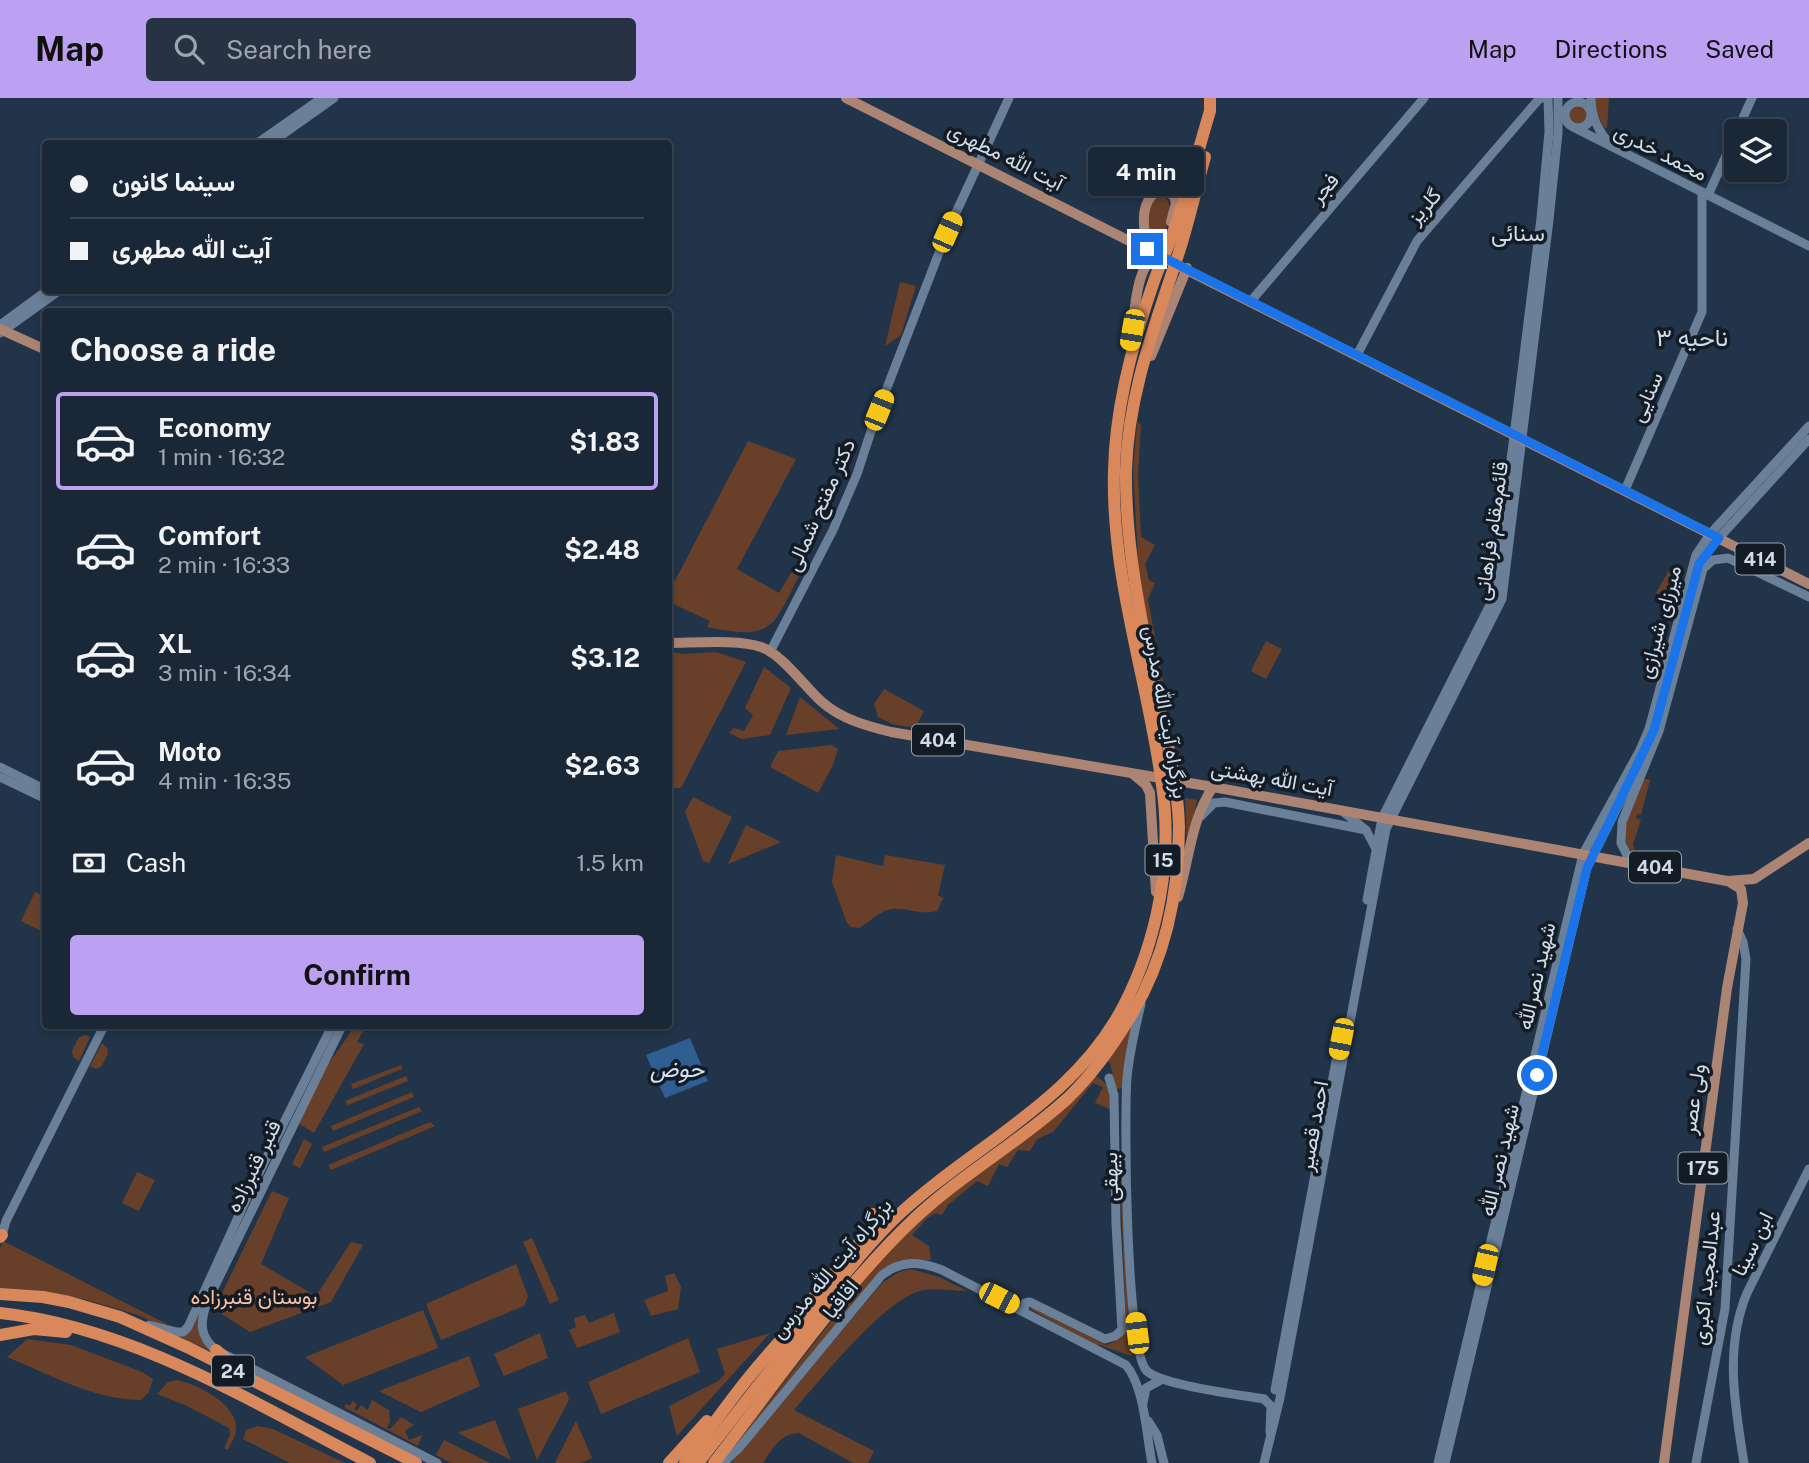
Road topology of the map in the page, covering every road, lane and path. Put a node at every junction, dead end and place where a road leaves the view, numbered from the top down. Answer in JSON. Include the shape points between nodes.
{"nodes":[{"id":1,"x":322,"y":98,"type":"edge"},
{"id":2,"x":334,"y":98,"type":"edge"},
{"id":3,"x":846,"y":98,"type":"edge"},
{"id":4,"x":1009,"y":98,"type":"edge"},
{"id":5,"x":1210,"y":98,"type":"edge"},
{"id":6,"x":1218,"y":98,"type":"edge"},
{"id":7,"x":1424,"y":98,"type":"edge"},
{"id":8,"x":1542,"y":98,"type":"edge"},
{"id":9,"x":1548,"y":98,"type":"edge"},
{"id":10,"x":1558,"y":98,"type":"edge"},
{"id":11,"x":1591,"y":98,"type":"edge"},
{"id":12,"x":1752,"y":98,"type":"edge"},
{"id":13,"x":1571,"y":100,"type":"edge"},
{"id":14,"x":1591,"y":112,"type":"junction"},
{"id":15,"x":1553,"y":118,"type":"junction"},
{"id":16,"x":1743,"y":119,"type":"edge"},
{"id":17,"x":1571,"y":126,"type":"junction"},
{"id":18,"x":262,"y":140,"type":"edge"},
{"id":19,"x":275,"y":140,"type":"edge"},
{"id":20,"x":1617,"y":150,"type":"junction"},
{"id":21,"x":1724,"y":157,"type":"edge"},
{"id":22,"x":977,"y":163,"type":"junction"},
{"id":23,"x":1705,"y":194,"type":"junction"},
{"id":24,"x":1809,"y":246,"type":"edge"},
{"id":25,"x":1147,"y":249,"type":"junction"},
{"id":26,"x":1162,"y":258,"type":"junction"},
{"id":27,"x":1185,"y":267,"type":"junction"},
{"id":28,"x":1154,"y":279,"type":"junction"},
{"id":29,"x":43,"y":294,"type":"edge"},
{"id":30,"x":54,"y":294,"type":"edge"},
{"id":31,"x":1251,"y":301,"type":"junction"},
{"id":32,"x":1,"y":329,"type":"edge"},
{"id":33,"x":42,"y":349,"type":"edge"},
{"id":34,"x":1357,"y":355,"type":"junction"},
{"id":35,"x":1133,"y":410,"type":"junction"},
{"id":36,"x":1117,"y":424,"type":"junction"},
{"id":37,"x":1809,"y":425,"type":"edge"},
{"id":38,"x":1518,"y":436,"type":"junction"},
{"id":39,"x":1809,"y":439,"type":"edge"},
{"id":40,"x":1625,"y":490,"type":"junction"},
{"id":41,"x":1714,"y":536,"type":"junction"},
{"id":42,"x":1809,"y":584,"type":"edge"},
{"id":43,"x":1809,"y":597,"type":"edge"},
{"id":44,"x":672,"y":643,"type":"edge"},
{"id":45,"x":770,"y":652,"type":"junction"},
{"id":46,"x":0,"y":767,"type":"edge"},
{"id":47,"x":1130,"y":773,"type":"junction"},
{"id":48,"x":0,"y":777,"type":"edge"},
{"id":49,"x":1213,"y":787,"type":"junction"},
{"id":50,"x":42,"y":788,"type":"edge"},
{"id":51,"x":1255,"y":795,"type":"junction"},
{"id":52,"x":42,"y":797,"type":"edge"},
{"id":53,"x":1323,"y":807,"type":"junction"},
{"id":54,"x":1268,"y":811,"type":"junction"},
{"id":55,"x":1342,"y":811,"type":"junction"},
{"id":56,"x":1310,"y":819,"type":"junction"},
{"id":57,"x":1385,"y":819,"type":"junction"},
{"id":58,"x":1196,"y":823,"type":"junction"},
{"id":59,"x":1366,"y":830,"type":"junction"},
{"id":60,"x":1809,"y":843,"type":"edge"},
{"id":61,"x":1375,"y":848,"type":"junction"},
{"id":62,"x":1587,"y":855,"type":"junction"},
{"id":63,"x":1631,"y":863,"type":"junction"},
{"id":64,"x":1727,"y":881,"type":"junction"},
{"id":65,"x":1160,"y":901,"type":"junction"},
{"id":66,"x":1170,"y":917,"type":"junction"},
{"id":67,"x":1737,"y":929,"type":"junction"},
{"id":68,"x":1145,"y":987,"type":"junction"},
{"id":69,"x":102,"y":1029,"type":"edge"},
{"id":70,"x":331,"y":1029,"type":"edge"},
{"id":71,"x":340,"y":1029,"type":"edge"},
{"id":72,"x":347,"y":1029,"type":"edge"},
{"id":73,"x":320,"y":1068,"type":"junction"},
{"id":74,"x":1109,"y":1078,"type":"dead end"},
{"id":75,"x":1114,"y":1095,"type":"junction"},
{"id":76,"x":1126,"y":1096,"type":"junction"},
{"id":77,"x":1330,"y":1113,"type":"junction"},
{"id":78,"x":1517,"y":1147,"type":"joint"},
{"id":79,"x":1809,"y":1169,"type":"edge"},
{"id":80,"x":1115,"y":1171,"type":"junction"},
{"id":81,"x":1127,"y":1172,"type":"junction"},
{"id":82,"x":873,"y":1214,"type":"dead end"},
{"id":83,"x":2,"y":1230,"type":"edge"},
{"id":84,"x":832,"y":1290,"type":"junction"},
{"id":85,"x":0,"y":1294,"type":"edge"},
{"id":86,"x":1024,"y":1312,"type":"junction"},
{"id":87,"x":0,"y":1313,"type":"edge"},
{"id":88,"x":120,"y":1317,"type":"junction"},
{"id":89,"x":0,"y":1335,"type":"edge"},
{"id":90,"x":1115,"y":1336,"type":"joint"},
{"id":91,"x":778,"y":1340,"type":"junction"},
{"id":92,"x":118,"y":1342,"type":"junction"},
{"id":93,"x":216,"y":1350,"type":"junction"},
{"id":94,"x":1139,"y":1352,"type":"junction"},
{"id":95,"x":1126,"y":1365,"type":"junction"},
{"id":96,"x":757,"y":1366,"type":"junction"},
{"id":97,"x":248,"y":1378,"type":"junction"},
{"id":98,"x":1161,"y":1380,"type":"junction"},
{"id":99,"x":277,"y":1382,"type":"junction"},
{"id":100,"x":1278,"y":1394,"type":"junction"},
{"id":101,"x":1264,"y":1399,"type":"junction"},
{"id":102,"x":1143,"y":1403,"type":"junction"},
{"id":103,"x":1147,"y":1419,"type":"junction"},
{"id":104,"x":1449,"y":1431,"type":"junction"},
{"id":105,"x":1270,"y":1433,"type":"junction"},
{"id":106,"x":370,"y":1463,"type":"edge"},
{"id":107,"x":416,"y":1463,"type":"edge"},
{"id":108,"x":437,"y":1463,"type":"edge"},
{"id":109,"x":669,"y":1463,"type":"edge"},
{"id":110,"x":685,"y":1463,"type":"edge"},
{"id":111,"x":698,"y":1463,"type":"edge"},
{"id":112,"x":714,"y":1463,"type":"edge"},
{"id":113,"x":723,"y":1463,"type":"edge"},
{"id":114,"x":1153,"y":1463,"type":"edge"},
{"id":115,"x":1164,"y":1463,"type":"edge"},
{"id":116,"x":1264,"y":1463,"type":"edge"},
{"id":117,"x":1438,"y":1463,"type":"edge"},
{"id":118,"x":1445,"y":1463,"type":"edge"},
{"id":119,"x":1664,"y":1463,"type":"edge"},
{"id":120,"x":1696,"y":1463,"type":"edge"},
{"id":121,"x":1744,"y":1463,"type":"edge"}],
"edges":[{"from":1,"to":18,"type":"main road"},
{"from":2,"to":19,"type":"main road"},
{"from":3,"to":22,"type":"main road","name":"آیت الله مطهری","number":"414"},
{"from":4,"to":22,"type":"main road","name":"دکتر مفتح شمالی"},
{"from":5,"to":28,"type":"highway","name":"بزرگراه آیت الله مدرس","number":"15","via":[[1174,230]]},
{"from":6,"to":35,"type":"highway","name":"بزرگراه آیت الله مدرس","number":"15","via":[[1180,249],[1150,334]]},
{"from":7,"to":31,"type":"main road","name":"فجر"},
{"from":8,"to":34,"type":"main road","name":"گلریز","via":[[1417,241]]},
{"from":9,"to":15,"type":"main road","name":"قائم‌مقام فراهانی"},
{"from":10,"to":15,"type":"main road","name":"قائم‌مقام فراهانی"},
{"from":11,"to":14,"type":"main road"},
{"from":12,"to":16,"type":"main road","name":"سنایی"},
{"from":13,"to":14,"type":"main road","via":[[1583,103]]},
{"from":13,"to":17,"type":"main road","via":[[1565,111]]},
{"from":14,"to":17,"type":"main road","via":[[1588,124]]},
{"from":14,"to":20,"type":"main road"},
{"from":15,"to":17,"type":"main road","name":"محمد خدری"},
{"from":15,"to":38,"type":"main road","name":"قائم‌مقام فراهانی","via":[[1548,233]]},
{"from":17,"to":20,"type":"main road","name":"محمد خدری"},
{"from":20,"to":23,"type":"main road","name":"محمد خدری"},
{"from":21,"to":23,"type":"main road","name":"سنایی"},
{"from":22,"to":25,"type":"main road","name":"آیت الله مطهری","number":"414"},
{"from":22,"to":45,"type":"main road","name":"دکتر مفتح شمالی","via":[[833,530]]},
{"from":23,"to":24,"type":"main road","name":"محمد خدری"},
{"from":23,"to":40,"type":"main road","name":"سنایی","via":[[1702,312]]},
{"from":25,"to":26,"type":"main road","name":"آیت الله مطهری","number":"414"},
{"from":25,"to":28,"type":"main road","via":[[1145,207],[1156,191],[1166,191],[1175,203]]},
{"from":26,"to":27,"type":"main road","name":"آیت الله مطهری","number":"414"},
{"from":26,"to":36,"type":"main road","via":[[1147,265],[1139,288]]},
{"from":27,"to":31,"type":"main road","name":"آیت الله مطهری","number":"414"},
{"from":27,"to":35,"type":"main road"},
{"from":28,"to":36,"type":"highway","name":"بزرگراه آیت الله مدرس","number":"15","via":[[1133,346]]},
{"from":29,"to":32,"type":"main road"},
{"from":30,"to":32,"type":"main road"},
{"from":31,"to":34,"type":"main road","name":"آیت الله مطهری","number":"414"},
{"from":32,"to":33,"type":"main road"},
{"from":34,"to":38,"type":"main road","name":"آیت الله مطهری","number":"414"},
{"from":35,"to":66,"type":"highway","name":"بزرگراه آیت الله مدرس","number":"15","via":[[1126,470],[1134,574],[1177,803],[1178,861]]},
{"from":36,"to":65,"type":"highway","name":"بزرگراه آیت الله مدرس","number":"15","via":[[1115,520],[1121,575],[1164,801]]},
{"from":37,"to":41,"type":"main road","name":"میرزای شیرازی"},
{"from":38,"to":40,"type":"main road","name":"آیت الله مطهری","number":"414"},
{"from":38,"to":57,"type":"main road","name":"قائم‌مقام فراهانی","via":[[1501,602]]},
{"from":39,"to":41,"type":"main road","name":"میرزای شیرازی"},
{"from":40,"to":41,"type":"main road","name":"آیت الله مطهری","number":"414"},
{"from":41,"to":42,"type":"main road","name":"آیت الله مطهری","number":"414"},
{"from":41,"to":62,"type":"main road","name":"میرزای شیرازی","via":[[1693,561],[1649,729]]},
{"from":43,"to":63,"type":"main road","name":"میرزای شیرازی","via":[[1728,558],[1713,560],[1703,569],[1659,731],[1622,822],[1620,843]]},
{"from":44,"to":45,"type":"main road","via":[[752,645]]},
{"from":45,"to":47,"type":"main road","name":"آیت الله بهشتی","number":"404","via":[[832,710],[859,722],[891,732]]},
{"from":46,"to":50,"type":"main road"},
{"from":47,"to":49,"type":"main road","name":"آیت الله بهشتی","number":"404"},
{"from":47,"to":65,"type":"main road","via":[[1149,788]]},
{"from":48,"to":52,"type":"main road"},
{"from":49,"to":51,"type":"main road","name":"آیت الله بهشتی","number":"404"},
{"from":49,"to":58,"type":"main road"},
{"from":51,"to":53,"type":"main road","name":"آیت الله بهشتی","number":"404"},
{"from":51,"to":54,"type":"main road"},
{"from":53,"to":55,"type":"main road","name":"آیت الله بهشتی","number":"404"},
{"from":53,"to":56,"type":"main road"},
{"from":54,"to":56,"type":"main road"},
{"from":54,"to":58,"type":"main road","via":[[1216,802]]},
{"from":55,"to":57,"type":"main road","name":"آیت الله بهشتی","number":"404"},
{"from":55,"to":59,"type":"main road"},
{"from":56,"to":59,"type":"main road"},
{"from":57,"to":61,"type":"main road","name":"احمد قصیر"},
{"from":57,"to":62,"type":"main road","name":"آیت الله بهشتی","number":"404"},
{"from":57,"to":77,"type":"main road","name":"احمد قصیر"},
{"from":58,"to":66,"type":"main road"},
{"from":59,"to":61,"type":"main road"},
{"from":60,"to":64,"type":"main road","via":[[1754,879]]},
{"from":61,"to":77,"type":"main road","name":"احمد قصیر"},
{"from":62,"to":63,"type":"main road","name":"آیت الله بهشتی","number":"404"},
{"from":62,"to":78,"type":"main road","name":"شهید نصرالله"},
{"from":63,"to":64,"type":"main road","name":"آیت الله بهشتی","number":"404"},
{"from":64,"to":67,"type":"main road","name":"ولی عصر","number":"175","via":[[1743,893]]},
{"from":65,"to":84,"type":"highway","name":"بزرگراه آیت الله مدرس","number":"15","via":[[1128,997],[1087,1060],[1028,1115],[919,1196]]},
{"from":66,"to":68,"type":"highway","name":"بزرگراه آیت الله مدرس","number":"15"},
{"from":67,"to":119,"type":"main road","name":"ولی عصر","number":"175"},
{"from":67,"to":120,"type":"main road","name":"عبدالمجید اکبری","via":[[1746,959],[1727,1295]]},
{"from":68,"to":76,"type":"main road","name":"بیهقی","via":[[1129,1055]]},
{"from":68,"to":112,"type":"highway","name":"بزرگراه آیت الله مدرس","number":"15","via":[[1133,1013],[1092,1072],[1053,1111],[935,1201],[890,1244],[842,1298]]},
{"from":69,"to":83,"type":"main road"},
{"from":70,"to":88,"type":"main road","name":"قنبر قنبرزاده","via":[[183,1332]]},
{"from":71,"to":73,"type":"main road","name":"قنبر قنبرزاده"},
{"from":72,"to":73,"type":"main road"},
{"from":73,"to":93,"type":"main road","name":"قنبر قنبرزاده","via":[[207,1302],[204,1336]]},
{"from":74,"to":75,"type":"main road","name":"بیهقی"},
{"from":75,"to":76,"type":"main road"},
{"from":75,"to":80,"type":"main road","name":"بیهقی"},
{"from":76,"to":81,"type":"main road","name":"بیهقی"},
{"from":77,"to":100,"type":"main road","name":"احمد قصیر"},
{"from":78,"to":104,"type":"main road","name":"شهید نصر الله"},
{"from":79,"to":121,"type":"main road","name":"ابن سینا","via":[[1743,1303],[1732,1377]]},
{"from":80,"to":81,"type":"main road"},
{"from":80,"to":90,"type":"main road","name":"بیهقی","via":[[1122,1330]]},
{"from":81,"to":94,"type":"main road","name":"بیهقی"},
{"from":82,"to":91,"type":"highway","via":[[873,1226]]},
{"from":84,"to":91,"type":"highway"},
{"from":84,"to":111,"type":"highway","name":"بزرگراه آیت الله مدرس","number":"15"},
{"from":85,"to":88,"type":"highway","number":"24","via":[[43,1297]]},
{"from":86,"to":90,"type":"main road","name":"اقاقیا","via":[[1025,1303],[1030,1302],[1101,1338]]},
{"from":86,"to":95,"type":"main road","name":"اقاقیا"},
{"from":86,"to":113,"type":"main road","name":"اقاقیا","via":[[932,1266],[913,1263],[895,1267],[878,1280]]},
{"from":87,"to":92,"type":"highway","number":"24","via":[[72,1325]]},
{"from":88,"to":97,"type":"highway","number":"24"},
{"from":89,"to":92,"type":"highway","via":[[41,1329]]},
{"from":91,"to":96,"type":"highway"},
{"from":92,"to":106,"type":"highway","number":"24","via":[[192,1372]]},
{"from":93,"to":97,"type":"highway"},
{"from":93,"to":99,"type":"main road"},
{"from":94,"to":95,"type":"main road"},
{"from":94,"to":98,"type":"main road","name":"بیهقی","via":[[1144,1367]]},
{"from":95,"to":102,"type":"main road"},
{"from":96,"to":109,"type":"highway"},
{"from":96,"to":110,"type":"highway"},
{"from":97,"to":99,"type":"highway"},
{"from":97,"to":107,"type":"highway","number":"24"},
{"from":98,"to":101,"type":"main road"},
{"from":98,"to":102,"type":"main road","via":[[1146,1388]]},
{"from":99,"to":108,"type":"main road"},
{"from":100,"to":101,"type":"main road"},
{"from":100,"to":105,"type":"main road","name":"احمد قصیر"},
{"from":101,"to":105,"type":"main road","via":[[1271,1406]]},
{"from":102,"to":103,"type":"main road"},
{"from":103,"to":114,"type":"main road"},
{"from":103,"to":115,"type":"main road","via":[[1157,1435]]},
{"from":104,"to":117,"type":"main road"},
{"from":104,"to":118,"type":"main road"},
{"from":105,"to":116,"type":"main road"}]}
